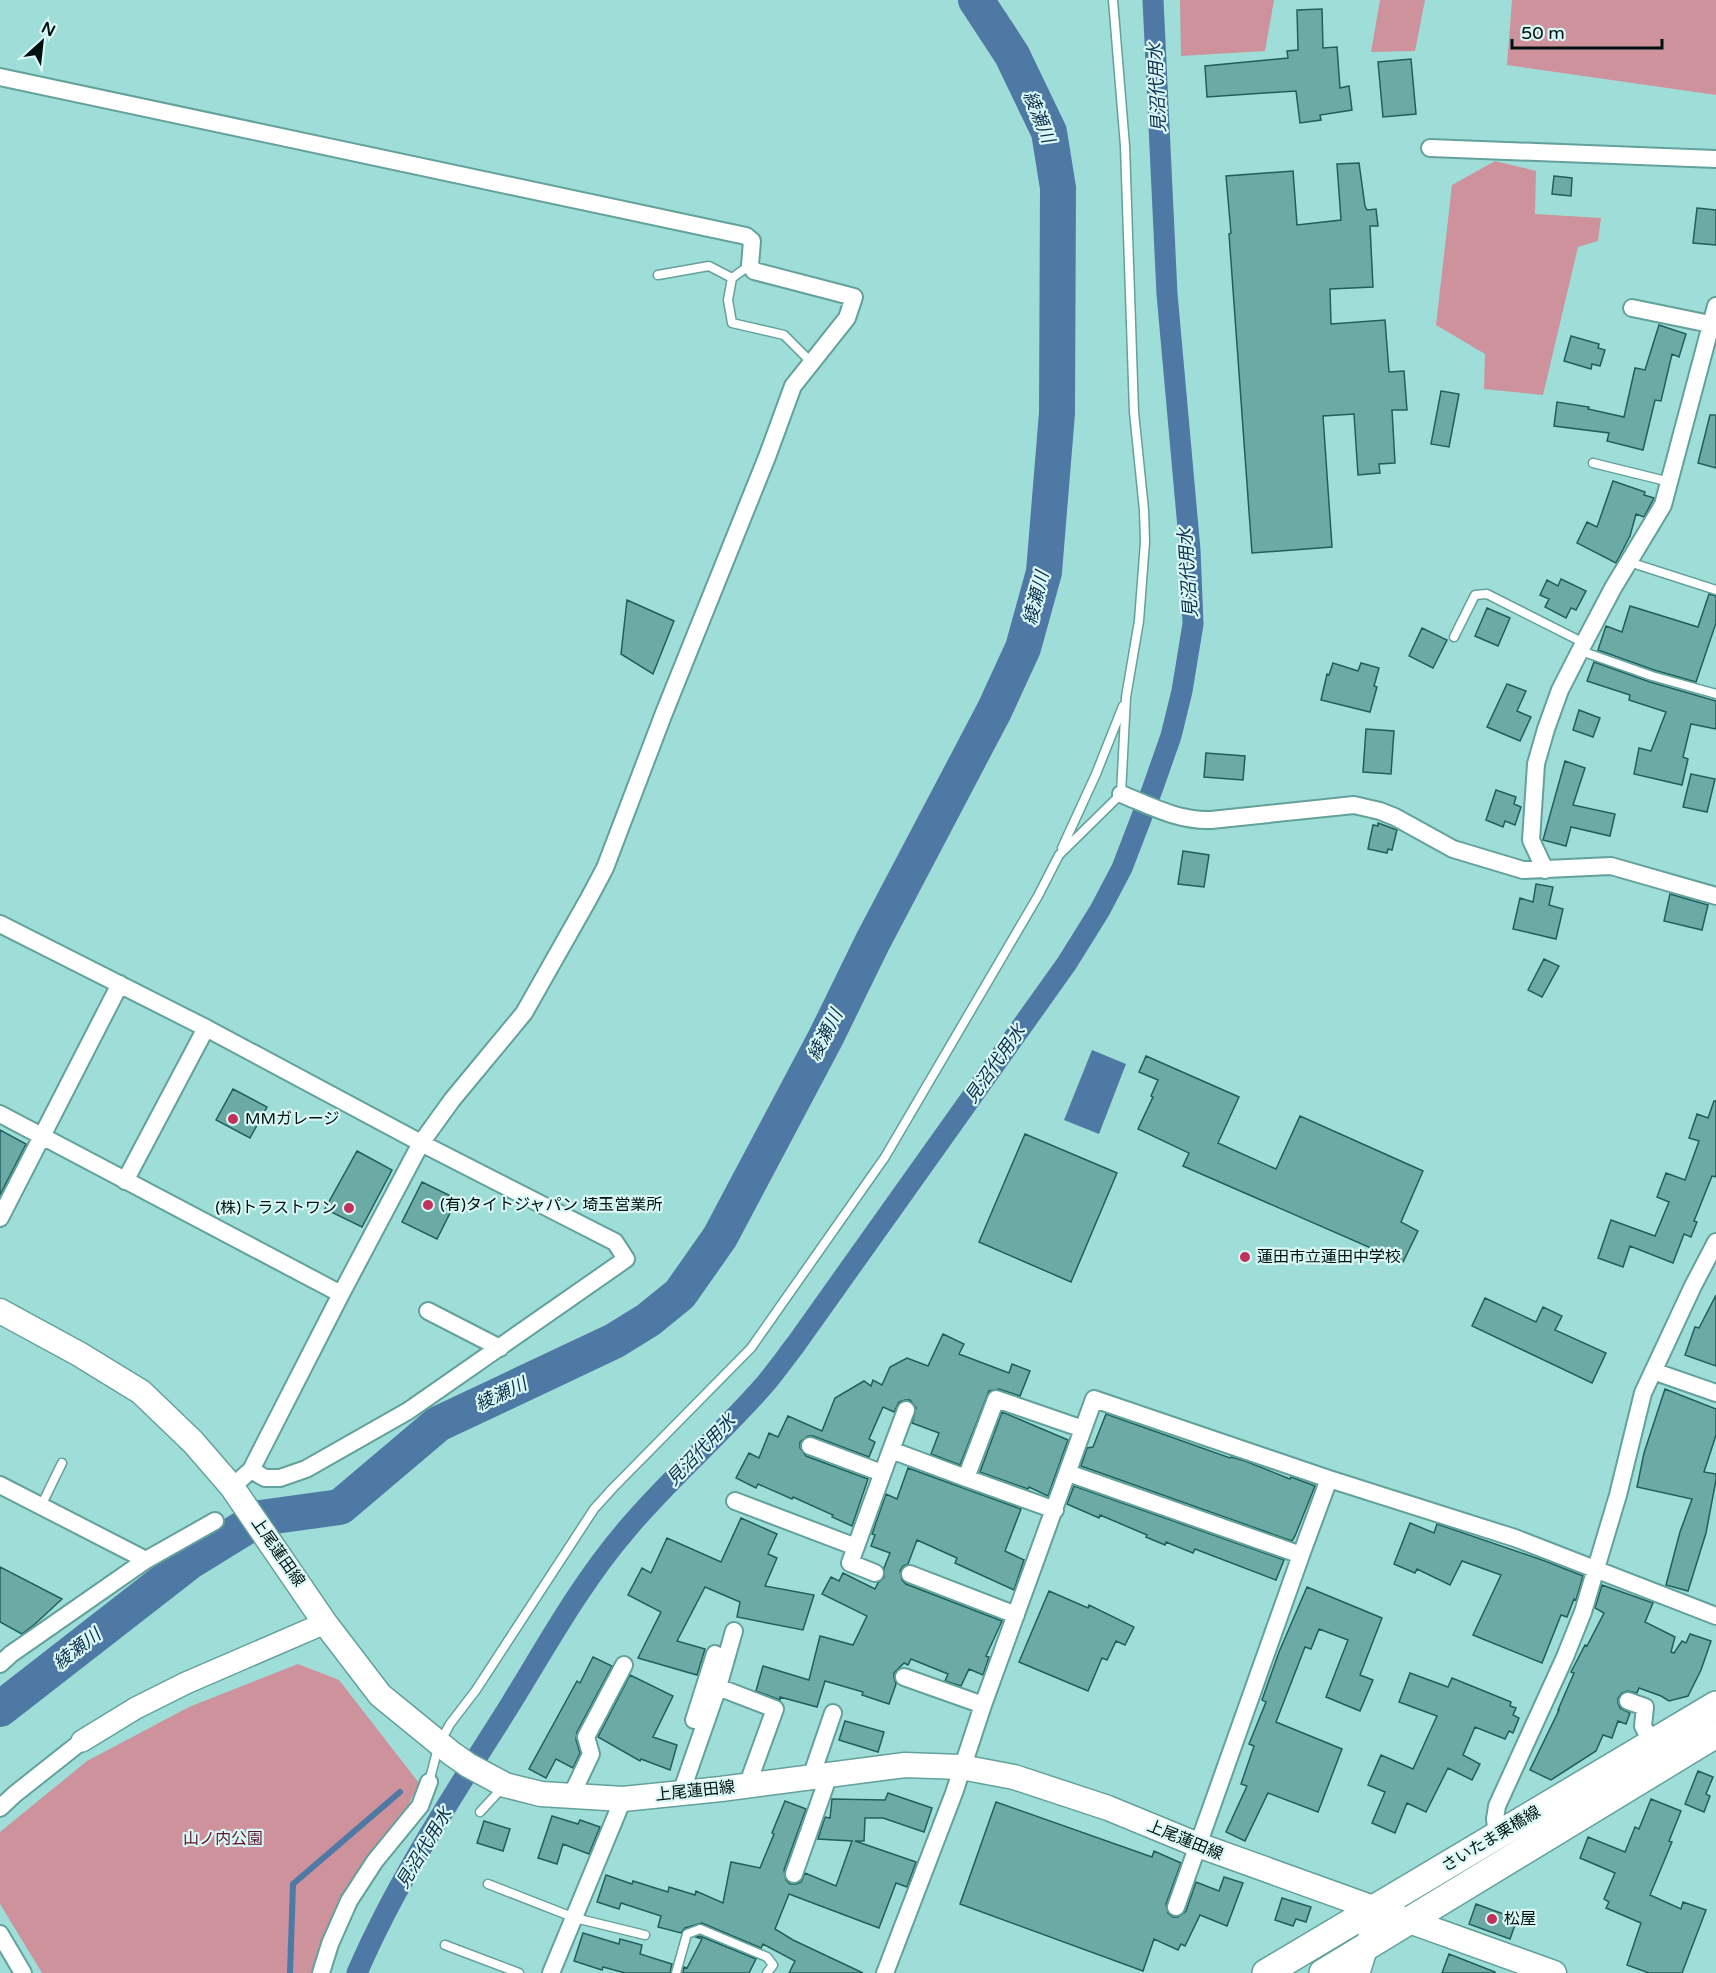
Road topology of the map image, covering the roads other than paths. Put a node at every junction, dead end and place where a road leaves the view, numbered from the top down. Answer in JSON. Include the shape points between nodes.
{"nodes":[{"id":1,"x":1113,"y":0,"type":"edge"},
{"id":2,"x":0,"y":77,"type":"edge"},
{"id":3,"x":1430,"y":148,"type":"dead end"},
{"id":4,"x":1716,"y":159,"type":"edge"},
{"id":5,"x":750,"y":265,"type":"junction"},
{"id":6,"x":658,"y":275,"type":"dead end"},
{"id":7,"x":732,"y":278,"type":"junction"},
{"id":8,"x":1716,"y":306,"type":"edge"},
{"id":9,"x":1632,"y":308,"type":"dead end"},
{"id":10,"x":1710,"y":324,"type":"junction"},
{"id":11,"x":811,"y":362,"type":"junction"},
{"id":12,"x":1593,"y":463,"type":"dead end"},
{"id":13,"x":1670,"y":482,"type":"junction"},
{"id":14,"x":1629,"y":562,"type":"junction"},
{"id":15,"x":1716,"y":590,"type":"edge"},
{"id":16,"x":1454,"y":637,"type":"dead end"},
{"id":17,"x":1582,"y":647,"type":"junction"},
{"id":18,"x":1716,"y":694,"type":"edge"},
{"id":19,"x":1126,"y":697,"type":"junction"},
{"id":20,"x":1127,"y":797,"type":"junction"},
{"id":21,"x":1059,"y":855,"type":"junction"},
{"id":22,"x":1545,"y":870,"type":"junction"},
{"id":23,"x":1716,"y":896,"type":"edge"},
{"id":24,"x":0,"y":924,"type":"edge"},
{"id":25,"x":120,"y":984,"type":"junction"},
{"id":26,"x":206,"y":1028,"type":"junction"},
{"id":27,"x":0,"y":1114,"type":"edge"},
{"id":28,"x":42,"y":1135,"type":"junction"},
{"id":29,"x":422,"y":1143,"type":"junction"},
{"id":30,"x":125,"y":1181,"type":"junction"},
{"id":31,"x":0,"y":1218,"type":"edge"},
{"id":32,"x":1716,"y":1242,"type":"edge"},
{"id":33,"x":341,"y":1294,"type":"junction"},
{"id":34,"x":0,"y":1311,"type":"edge"},
{"id":35,"x":428,"y":1311,"type":"dead end"},
{"id":36,"x":500,"y":1348,"type":"junction"},
{"id":37,"x":1653,"y":1371,"type":"junction"},
{"id":38,"x":1716,"y":1393,"type":"edge"},
{"id":39,"x":906,"y":1410,"type":"dead end"},
{"id":40,"x":1083,"y":1429,"type":"junction"},
{"id":41,"x":810,"y":1446,"type":"dead end"},
{"id":42,"x":891,"y":1450,"type":"junction"},
{"id":43,"x":62,"y":1463,"type":"dead end"},
{"id":44,"x":251,"y":1470,"type":"junction"},
{"id":45,"x":882,"y":1473,"type":"junction"},
{"id":46,"x":1068,"y":1473,"type":"junction"},
{"id":47,"x":966,"y":1478,"type":"junction"},
{"id":48,"x":1329,"y":1479,"type":"junction"},
{"id":49,"x":0,"y":1485,"type":"edge"},
{"id":50,"x":232,"y":1487,"type":"junction"},
{"id":51,"x":735,"y":1501,"type":"dead end"},
{"id":52,"x":41,"y":1506,"type":"junction"},
{"id":53,"x":1055,"y":1510,"type":"junction"},
{"id":54,"x":216,"y":1521,"type":"dead end"},
{"id":55,"x":856,"y":1546,"type":"junction"},
{"id":56,"x":1301,"y":1555,"type":"junction"},
{"id":57,"x":146,"y":1560,"type":"junction"},
{"id":58,"x":1597,"y":1569,"type":"junction"},
{"id":59,"x":875,"y":1573,"type":"dead end"},
{"id":60,"x":910,"y":1574,"type":"dead end"},
{"id":61,"x":1016,"y":1615,"type":"junction"},
{"id":62,"x":1716,"y":1616,"type":"edge"},
{"id":63,"x":325,"y":1623,"type":"junction"},
{"id":64,"x":734,"y":1631,"type":"dead end"},
{"id":65,"x":715,"y":1654,"type":"dead end"},
{"id":66,"x":4,"y":1655,"type":"edge"},
{"id":67,"x":624,"y":1665,"type":"dead end"},
{"id":68,"x":904,"y":1677,"type":"dead end"},
{"id":69,"x":718,"y":1688,"type":"junction"},
{"id":70,"x":1628,"y":1701,"type":"dead end"},
{"id":71,"x":983,"y":1705,"type":"junction"},
{"id":72,"x":1716,"y":1705,"type":"edge"},
{"id":73,"x":833,"y":1713,"type":"dead end"},
{"id":74,"x":1716,"y":1734,"type":"edge"},
{"id":75,"x":82,"y":1741,"type":"joint"},
{"id":76,"x":1652,"y":1743,"type":"junction"},
{"id":77,"x":445,"y":1748,"type":"junction"},
{"id":78,"x":961,"y":1767,"type":"junction"},
{"id":79,"x":820,"y":1776,"type":"junction"},
{"id":80,"x":429,"y":1782,"type":"joint"},
{"id":81,"x":501,"y":1783,"type":"junction"},
{"id":82,"x":747,"y":1786,"type":"junction"},
{"id":83,"x":674,"y":1794,"type":"junction"},
{"id":84,"x":571,"y":1796,"type":"junction"},
{"id":85,"x":623,"y":1799,"type":"junction"},
{"id":86,"x":0,"y":1808,"type":"edge"},
{"id":87,"x":480,"y":1812,"type":"dead end"},
{"id":88,"x":1497,"y":1835,"type":"junction"},
{"id":89,"x":1198,"y":1845,"type":"junction"},
{"id":90,"x":794,"y":1874,"type":"dead end"},
{"id":91,"x":488,"y":1884,"type":"dead end"},
{"id":92,"x":1176,"y":1907,"type":"dead end"},
{"id":93,"x":1374,"y":1910,"type":"junction"},
{"id":94,"x":574,"y":1918,"type":"junction"},
{"id":95,"x":1408,"y":1922,"type":"junction"},
{"id":96,"x":0,"y":1934,"type":"edge"},
{"id":97,"x":645,"y":1935,"type":"dead end"},
{"id":98,"x":445,"y":1945,"type":"dead end"},
{"id":99,"x":1367,"y":1947,"type":"junction"},
{"id":100,"x":22,"y":1973,"type":"edge"},
{"id":101,"x":321,"y":1973,"type":"edge"},
{"id":102,"x":519,"y":1973,"type":"edge"},
{"id":103,"x":551,"y":1973,"type":"edge"},
{"id":104,"x":676,"y":1973,"type":"edge"},
{"id":105,"x":767,"y":1973,"type":"edge"},
{"id":106,"x":885,"y":1973,"type":"edge"},
{"id":107,"x":1266,"y":1973,"type":"edge"},
{"id":108,"x":1323,"y":1973,"type":"edge"},
{"id":109,"x":1359,"y":1973,"type":"edge"},
{"id":110,"x":1554,"y":1973,"type":"edge"}],
"edges":[{"from":1,"to":19,"type":"lane","via":[[1125,146],[1134,412],[1144,510],[1139,621]]},
{"from":2,"to":5,"type":"street","via":[[746,236],[752,241]]},
{"from":3,"to":4,"type":"street"},
{"from":5,"to":7,"type":"lane"},
{"from":5,"to":11,"type":"street","via":[[754,271],[854,297],[847,318]]},
{"from":6,"to":7,"type":"lane","via":[[709,266]]},
{"from":7,"to":11,"type":"lane","via":[[728,300],[732,323],[784,335]]},
{"from":8,"to":10,"type":"street"},
{"from":9,"to":10,"type":"street"},
{"from":10,"to":13,"type":"street"},
{"from":11,"to":29,"type":"street","via":[[793,386],[605,868],[524,1013]]},
{"from":12,"to":13,"type":"lane"},
{"from":13,"to":14,"type":"street","via":[[1664,505]]},
{"from":14,"to":15,"type":"lane"},
{"from":14,"to":17,"type":"street"},
{"from":16,"to":17,"type":"lane","via":[[1475,595],[1487,594]]},
{"from":17,"to":18,"type":"lane","via":[[1652,676]]},
{"from":17,"to":22,"type":"street","via":[[1560,690],[1536,764],[1531,840]]},
{"from":19,"to":20,"type":"lane"},
{"from":19,"to":21,"type":"lane"},
{"from":20,"to":21,"type":"lane"},
{"from":20,"to":22,"type":"street","via":[[1192,820],[1354,805],[1395,817],[1453,849],[1523,870]]},
{"from":21,"to":77,"type":"lane","via":[[885,1157],[751,1348],[594,1509],[450,1724]]},
{"from":22,"to":23,"type":"street","via":[[1611,866]]},
{"from":24,"to":25,"type":"street"},
{"from":25,"to":26,"type":"street"},
{"from":25,"to":28,"type":"street"},
{"from":26,"to":29,"type":"street"},
{"from":26,"to":30,"type":"street"},
{"from":27,"to":28,"type":"street"},
{"from":28,"to":30,"type":"street"},
{"from":28,"to":31,"type":"street"},
{"from":29,"to":33,"type":"street"},
{"from":29,"to":36,"type":"street","via":[[615,1242],[626,1259]]},
{"from":30,"to":33,"type":"street"},
{"from":32,"to":37,"type":"street"},
{"from":33,"to":44,"type":"street"},
{"from":34,"to":50,"type":"main road","name":"上尾蓮田線","via":[[141,1392]]},
{"from":35,"to":36,"type":"street"},
{"from":36,"to":44,"type":"street","via":[[408,1411],[306,1469],[280,1478],[265,1478]]},
{"from":37,"to":38,"type":"street"},
{"from":37,"to":58,"type":"street","via":[[1643,1393]]},
{"from":39,"to":42,"type":"street"},
{"from":40,"to":46,"type":"street"},
{"from":40,"to":47,"type":"street","via":[[996,1399]]},
{"from":40,"to":48,"type":"street","via":[[1094,1399]]},
{"from":41,"to":45,"type":"street"},
{"from":42,"to":45,"type":"street"},
{"from":42,"to":47,"type":"street"},
{"from":43,"to":52,"type":"lane"},
{"from":44,"to":50,"type":"street"},
{"from":45,"to":55,"type":"street"},
{"from":46,"to":53,"type":"street"},
{"from":46,"to":56,"type":"street"},
{"from":47,"to":53,"type":"street"},
{"from":48,"to":56,"type":"street"},
{"from":48,"to":58,"type":"street","via":[[1515,1538]]},
{"from":49,"to":52,"type":"street"},
{"from":50,"to":63,"type":"main road","name":"上尾蓮田線"},
{"from":51,"to":55,"type":"street"},
{"from":52,"to":57,"type":"street"},
{"from":53,"to":61,"type":"street"},
{"from":54,"to":57,"type":"street"},
{"from":55,"to":59,"type":"street","via":[[850,1563]]},
{"from":56,"to":89,"type":"street"},
{"from":57,"to":66,"type":"street"},
{"from":58,"to":62,"type":"street"},
{"from":58,"to":88,"type":"street","via":[[1565,1657],[1497,1806]]},
{"from":60,"to":61,"type":"street"},
{"from":61,"to":71,"type":"street"},
{"from":63,"to":75,"type":"street","via":[[136,1707]]},
{"from":63,"to":77,"type":"main road","name":"上尾蓮田線","via":[[380,1695]]},
{"from":64,"to":69,"type":"street"},
{"from":65,"to":83,"type":"street"},
{"from":67,"to":84,"type":"street","via":[[586,1737],[591,1754]]},
{"from":68,"to":71,"type":"street"},
{"from":69,"to":82,"type":"street","via":[[775,1709]]},
{"from":69,"to":83,"type":"street"},
{"from":70,"to":76,"type":"street","via":[[1645,1707],[1643,1726]]},
{"from":71,"to":78,"type":"street"},
{"from":72,"to":76,"type":"main road","name":"さいたま栗橋線"},
{"from":73,"to":79,"type":"street"},
{"from":74,"to":95,"type":"main road","name":"さいたま栗橋線"},
{"from":75,"to":86,"type":"street"},
{"from":76,"to":88,"type":"main road","name":"さいたま栗橋線"},
{"from":77,"to":80,"type":"lane"},
{"from":77,"to":81,"type":"main road","name":"上尾蓮田線"},
{"from":78,"to":79,"type":"main road","name":"上尾蓮田線","via":[[905,1765]]},
{"from":78,"to":89,"type":"main road","name":"上尾蓮田線","via":[[1014,1777],[1108,1808]]},
{"from":78,"to":106,"type":"street"},
{"from":79,"to":82,"type":"main road","name":"上尾蓮田線"},
{"from":79,"to":90,"type":"street"},
{"from":80,"to":101,"type":"street","via":[[420,1806],[375,1861],[349,1901]]},
{"from":81,"to":84,"type":"main road","name":"上尾蓮田線","via":[[541,1794]]},
{"from":81,"to":87,"type":"lane"},
{"from":82,"to":83,"type":"main road","name":"上尾蓮田線"},
{"from":83,"to":85,"type":"main road","name":"上尾蓮田線"},
{"from":84,"to":85,"type":"main road","name":"上尾蓮田線"},
{"from":85,"to":94,"type":"street"},
{"from":88,"to":93,"type":"main road","name":"さいたま栗橋線"},
{"from":89,"to":92,"type":"street"},
{"from":89,"to":93,"type":"main road","name":"上尾蓮田線"},
{"from":91,"to":94,"type":"lane"},
{"from":93,"to":95,"type":"main road","name":"上尾蓮田線"},
{"from":93,"to":99,"type":"street"},
{"from":93,"to":107,"type":"main road","name":"さいたま栗橋線"},
{"from":94,"to":97,"type":"lane"},
{"from":94,"to":103,"type":"street"},
{"from":95,"to":99,"type":"main road","name":"さいたま栗橋線"},
{"from":95,"to":110,"type":"main road","name":"上尾蓮田線"},
{"from":96,"to":100,"type":"street"},
{"from":98,"to":102,"type":"lane"},
{"from":99,"to":108,"type":"main road","name":"さいたま栗橋線"},
{"from":99,"to":109,"type":"street"},
{"from":104,"to":105,"type":"lane","via":[[687,1934],[700,1929],[767,1957],[773,1965]]}]}
